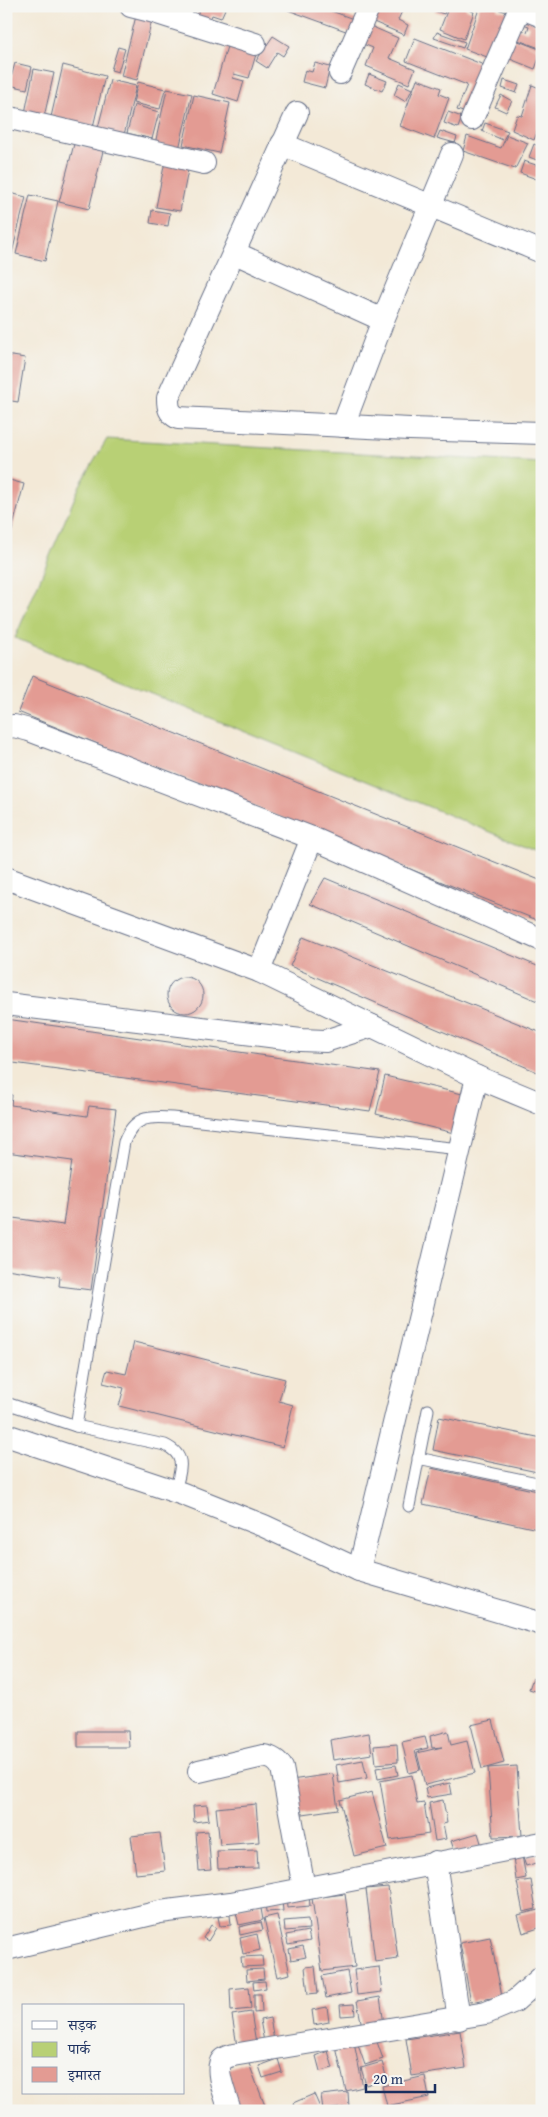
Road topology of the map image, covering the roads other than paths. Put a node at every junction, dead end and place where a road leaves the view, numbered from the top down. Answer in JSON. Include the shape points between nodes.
{"nodes":[{"id":1,"x":369,"y":6,"type":"edge"},
{"id":2,"x":518,"y":7,"type":"edge"},
{"id":3,"x":145,"y":8,"type":"edge"},
{"id":4,"x":542,"y":16,"type":"edge"},
{"id":5,"x":255,"y":44,"type":"dead end"},
{"id":6,"x":340,"y":73,"type":"dead end"},
{"id":7,"x":297,"y":113,"type":"dead end"},
{"id":8,"x":6,"y":118,"type":"edge"},
{"id":9,"x":472,"y":120,"type":"dead end"},
{"id":10,"x":282,"y":144,"type":"junction"},
{"id":11,"x":452,"y":154,"type":"dead end"},
{"id":12,"x":204,"y":163,"type":"dead end"},
{"id":13,"x":431,"y":205,"type":"junction"},
{"id":14,"x":235,"y":252,"type":"junction"},
{"id":15,"x":542,"y":252,"type":"edge"},
{"id":16,"x":383,"y":320,"type":"junction"},
{"id":17,"x":343,"y":426,"type":"junction"},
{"id":18,"x":542,"y":433,"type":"edge"},
{"id":19,"x":6,"y":727,"type":"edge"},
{"id":20,"x":312,"y":838,"type":"junction"},
{"id":21,"x":6,"y":878,"type":"edge"},
{"id":22,"x":542,"y":940,"type":"edge"},
{"id":23,"x":259,"y":971,"type":"junction"},
{"id":24,"x":6,"y":1004,"type":"edge"},
{"id":25,"x":372,"y":1026,"type":"junction"},
{"id":26,"x":477,"y":1077,"type":"junction"},
{"id":27,"x":542,"y":1104,"type":"edge"},
{"id":28,"x":460,"y":1149,"type":"junction"},
{"id":29,"x":6,"y":1403,"type":"edge"},
{"id":30,"x":428,"y":1410,"type":"dead end"},
{"id":31,"x":76,"y":1426,"type":"junction"},
{"id":32,"x":6,"y":1435,"type":"edge"},
{"id":33,"x":418,"y":1458,"type":"junction"},
{"id":34,"x":542,"y":1484,"type":"edge"},
{"id":35,"x":175,"y":1491,"type":"junction"},
{"id":36,"x":409,"y":1506,"type":"dead end"},
{"id":37,"x":359,"y":1570,"type":"junction"},
{"id":38,"x":542,"y":1624,"type":"edge"},
{"id":39,"x":199,"y":1771,"type":"dead end"},
{"id":40,"x":542,"y":1843,"type":"edge"},
{"id":41,"x":435,"y":1862,"type":"junction"},
{"id":42,"x":304,"y":1888,"type":"junction"},
{"id":43,"x":6,"y":1950,"type":"edge"},
{"id":44,"x":542,"y":1977,"type":"edge"},
{"id":45,"x":459,"y":2019,"type":"junction"},
{"id":46,"x":230,"y":2111,"type":"edge"}],
"edges":[{"from":1,"to":6,"type":"street"},
{"from":2,"to":4,"type":"street"},
{"from":2,"to":9,"type":"street"},
{"from":3,"to":5,"type":"street"},
{"from":7,"to":10,"type":"street"},
{"from":8,"to":12,"type":"street"},
{"from":10,"to":13,"type":"street"},
{"from":10,"to":14,"type":"street"},
{"from":11,"to":13,"type":"street"},
{"from":13,"to":15,"type":"street"},
{"from":13,"to":16,"type":"street"},
{"from":14,"to":16,"type":"street"},
{"from":14,"to":17,"type":"street","via":[[168,398],[171,414],[178,418]]},
{"from":16,"to":17,"type":"street"},
{"from":17,"to":18,"type":"street"},
{"from":19,"to":20,"type":"street","via":[[29,730]]},
{"from":20,"to":22,"type":"street"},
{"from":20,"to":23,"type":"street"},
{"from":21,"to":23,"type":"street"},
{"from":23,"to":25,"type":"street"},
{"from":24,"to":25,"type":"street","via":[[301,1040],[325,1041]]},
{"from":25,"to":26,"type":"street"},
{"from":26,"to":27,"type":"street"},
{"from":26,"to":28,"type":"street"},
{"from":28,"to":31,"type":"lane","via":[[172,1118],[152,1117],[139,1121],[130,1128],[124,1142]]},
{"from":28,"to":37,"type":"street"},
{"from":29,"to":31,"type":"lane"},
{"from":30,"to":33,"type":"lane"},
{"from":31,"to":35,"type":"lane","via":[[165,1445],[175,1450],[181,1466]]},
{"from":32,"to":35,"type":"street"},
{"from":33,"to":34,"type":"lane"},
{"from":33,"to":36,"type":"lane"},
{"from":35,"to":37,"type":"street","via":[[264,1526]]},
{"from":37,"to":38,"type":"street"},
{"from":39,"to":42,"type":"street","via":[[263,1756],[279,1762]]},
{"from":40,"to":41,"type":"street"},
{"from":41,"to":42,"type":"street"},
{"from":41,"to":45,"type":"street"},
{"from":42,"to":43,"type":"street","via":[[231,1903],[160,1912]]},
{"from":44,"to":45,"type":"street","via":[[514,2001],[486,2013]]},
{"from":45,"to":46,"type":"street","via":[[223,2059],[219,2066],[220,2075]]}]}
